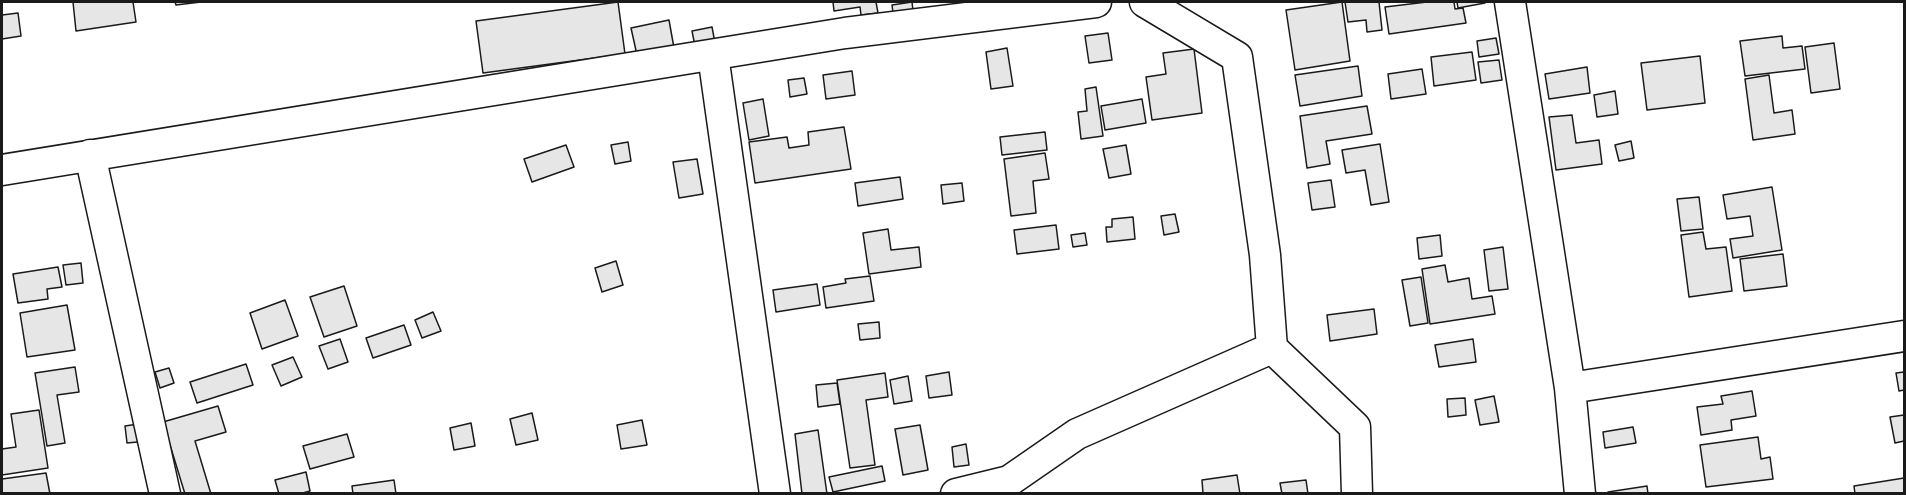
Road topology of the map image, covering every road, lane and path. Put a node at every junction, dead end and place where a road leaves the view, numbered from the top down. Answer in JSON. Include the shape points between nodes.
{"nodes":[{"id":1,"x":1096,"y":2,"type":"edge"},
{"id":2,"x":1145,"y":2,"type":"edge"},
{"id":3,"x":1510,"y":2,"type":"edge"},
{"id":4,"x":949,"y":10,"type":"edge"},
{"id":5,"x":712,"y":55,"type":"junction"},
{"id":6,"x":90,"y":155,"type":"junction"},
{"id":7,"x":2,"y":170,"type":"edge"},
{"id":8,"x":1905,"y":336,"type":"edge"},
{"id":9,"x":1272,"y":348,"type":"junction"},
{"id":10,"x":1569,"y":388,"type":"junction"},
{"id":11,"x":165,"y":494,"type":"edge"},
{"id":12,"x":775,"y":494,"type":"edge"},
{"id":13,"x":956,"y":494,"type":"edge"},
{"id":14,"x":1357,"y":494,"type":"edge"},
{"id":15,"x":1580,"y":494,"type":"edge"}],
"edges":[{"from":1,"to":4,"type":"street"},
{"from":2,"to":9,"type":"street","via":[[1237,57],[1265,255]]},
{"from":3,"to":10,"type":"street"},
{"from":4,"to":5,"type":"street","via":[[845,33]]},
{"from":5,"to":6,"type":"street"},
{"from":5,"to":12,"type":"street"},
{"from":6,"to":7,"type":"street"},
{"from":6,"to":11,"type":"street"},
{"from":8,"to":10,"type":"street"},
{"from":9,"to":13,"type":"street","via":[[1077,434],[1009,481]]},
{"from":9,"to":14,"type":"street","via":[[1355,427]]},
{"from":10,"to":15,"type":"street"}]}
